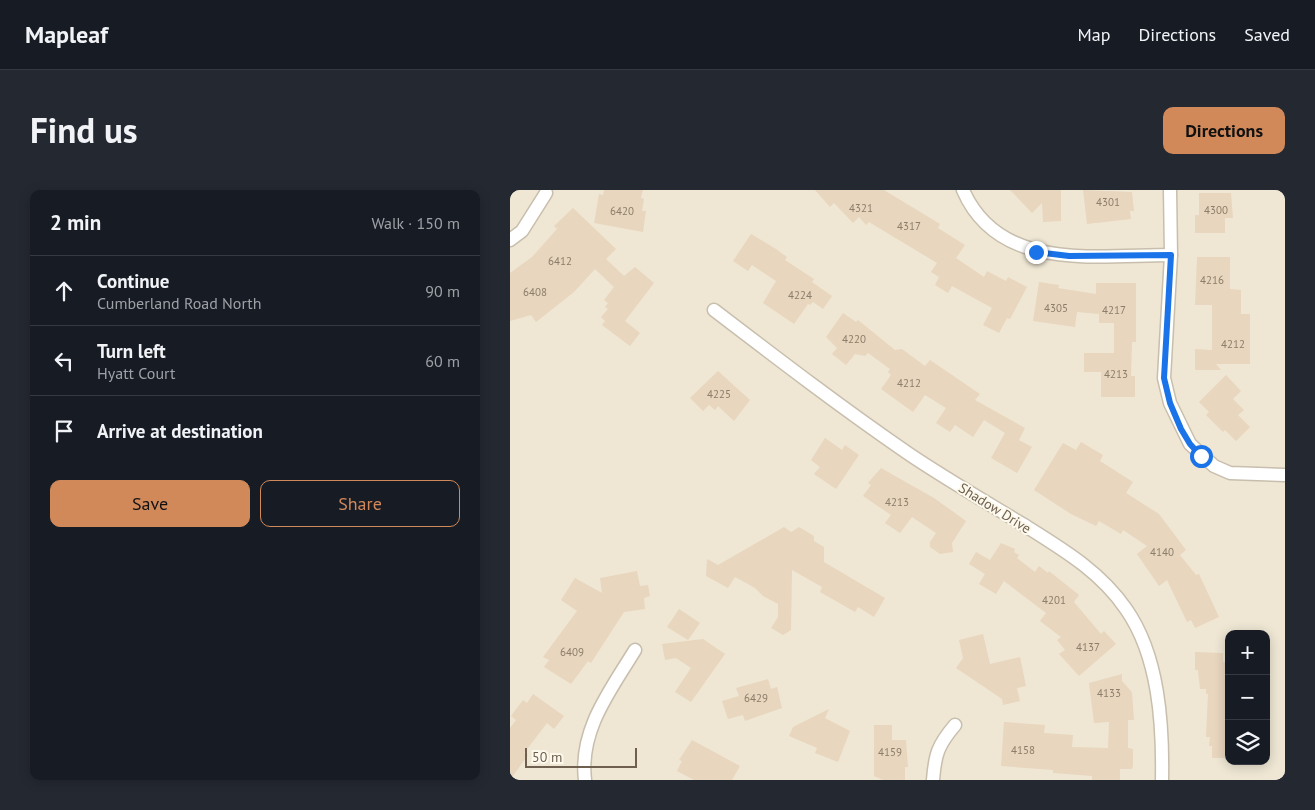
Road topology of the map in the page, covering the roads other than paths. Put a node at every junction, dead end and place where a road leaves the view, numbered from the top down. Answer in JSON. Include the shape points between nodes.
{"nodes":[{"id":1,"x":963,"y":190,"type":"edge"},
{"id":2,"x":1170,"y":190,"type":"edge"},
{"id":3,"x":546,"y":192,"type":"dead end"},
{"id":4,"x":510,"y":240,"type":"edge"},
{"id":5,"x":1171,"y":255,"type":"junction"},
{"id":6,"x":714,"y":310,"type":"dead end"},
{"id":7,"x":1285,"y":474,"type":"edge"},
{"id":8,"x":634,"y":650,"type":"dead end"},
{"id":9,"x":955,"y":725,"type":"dead end"},
{"id":10,"x":585,"y":780,"type":"edge"},
{"id":11,"x":933,"y":780,"type":"edge"},
{"id":12,"x":1162,"y":780,"type":"edge"}],
"edges":[{"from":1,"to":5,"type":"street","via":[[969,204],[986,225],[1005,240],[1036,252],[1069,256]]},
{"from":2,"to":5,"type":"street"},
{"from":3,"to":4,"type":"street","via":[[522,231]]},
{"from":5,"to":7,"type":"street","via":[[1164,378],[1181,429],[1190,444],[1214,466],[1230,474]]},
{"from":6,"to":12,"type":"street","name":"Shadow Drive","via":[[840,406],[910,454],[1063,549],[1112,590],[1142,639],[1151,667],[1157,695]]},
{"from":8,"to":10,"type":"street","via":[[590,728],[583,762]]},
{"from":9,"to":11,"type":"street","via":[[940,743]]}]}
